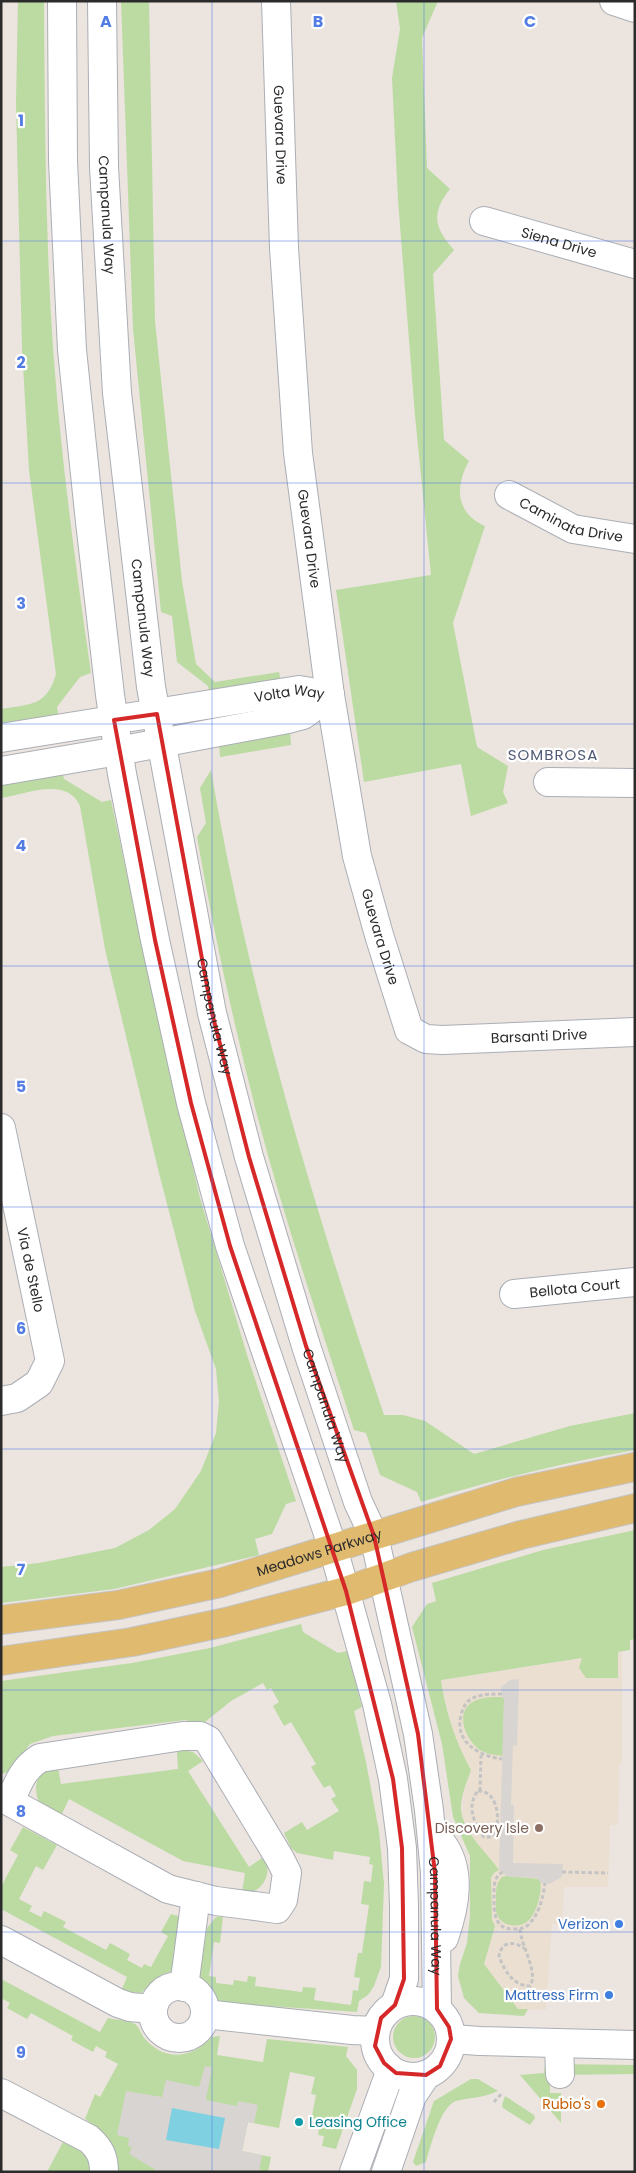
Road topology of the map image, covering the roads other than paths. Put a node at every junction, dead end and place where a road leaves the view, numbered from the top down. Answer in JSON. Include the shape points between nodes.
{"nodes":[{"id":1,"x":62,"y":1,"type":"edge"},
{"id":2,"x":102,"y":1,"type":"edge"},
{"id":3,"x":276,"y":1,"type":"edge"},
{"id":4,"x":614,"y":1,"type":"edge"},
{"id":5,"x":635,"y":8,"type":"edge"},
{"id":6,"x":484,"y":220,"type":"dead end"},
{"id":7,"x":635,"y":264,"type":"edge"},
{"id":8,"x":509,"y":495,"type":"dead end"},
{"id":9,"x":635,"y":538,"type":"edge"},
{"id":10,"x":330,"y":695,"type":"junction"},
{"id":11,"x":157,"y":714,"type":"junction"},
{"id":12,"x":114,"y":720,"type":"junction"},
{"id":13,"x":1,"y":738,"type":"edge"},
{"id":14,"x":161,"y":743,"type":"junction"},
{"id":15,"x":118,"y":751,"type":"junction"},
{"id":16,"x":1,"y":770,"type":"edge"},
{"id":17,"x":548,"y":782,"type":"dead end"},
{"id":18,"x":635,"y":783,"type":"edge"},
{"id":19,"x":635,"y":1032,"type":"edge"},
{"id":20,"x":442,"y":1040,"type":"joint"},
{"id":21,"x":1,"y":1128,"type":"edge"},
{"id":22,"x":635,"y":1282,"type":"edge"},
{"id":23,"x":514,"y":1294,"type":"dead end"},
{"id":24,"x":9,"y":1399,"type":"edge"},
{"id":25,"x":635,"y":1467,"type":"edge"},
{"id":26,"x":635,"y":1508,"type":"edge"},
{"id":27,"x":374,"y":1536,"type":"junction"},
{"id":28,"x":333,"y":1548,"type":"junction"},
{"id":29,"x":383,"y":1577,"type":"junction"},
{"id":30,"x":346,"y":1591,"type":"junction"},
{"id":31,"x":1,"y":1620,"type":"edge"},
{"id":32,"x":1,"y":1661,"type":"edge"},
{"id":33,"x":6,"y":1800,"type":"edge"},
{"id":34,"x":196,"y":1896,"type":"junction"},
{"id":35,"x":1,"y":1940,"type":"edge"},
{"id":36,"x":184,"y":1987,"type":"junction"},
{"id":37,"x":395,"y":2005,"type":"junction"},
{"id":38,"x":437,"y":2009,"type":"junction"},
{"id":39,"x":153,"y":2010,"type":"junction"},
{"id":40,"x":206,"y":2014,"type":"junction"},
{"id":41,"x":375,"y":2031,"type":"junction"},
{"id":42,"x":451,"y":2039,"type":"junction"},
{"id":43,"x":560,"y":2044,"type":"junction"},
{"id":44,"x":635,"y":2045,"type":"edge"},
{"id":45,"x":388,"y":2067,"type":"junction"},
{"id":46,"x":560,"y":2074,"type":"dead end"},
{"id":47,"x":426,"y":2075,"type":"junction"},
{"id":48,"x":1,"y":2093,"type":"edge"},
{"id":49,"x":104,"y":2172,"type":"edge"},
{"id":50,"x":354,"y":2172,"type":"edge"},
{"id":51,"x":386,"y":2172,"type":"edge"}],
"edges":[{"from":1,"to":12,"type":"street","via":[[63,161],[72,350]]},
{"from":2,"to":11,"type":"street","name":"Campanula Way","via":[[104,168],[117,393],[151,687]]},
{"from":3,"to":10,"type":"street","name":"Guevara Drive","via":[[284,248],[298,454]]},
{"from":4,"to":5,"type":"street"},
{"from":6,"to":7,"type":"street","name":"Siena Drive"},
{"from":8,"to":9,"type":"street","name":"Caminata Drive","via":[[573,529]]},
{"from":10,"to":11,"type":"street","name":"Volta Way","via":[[299,690]]},
{"from":10,"to":14,"type":"street","name":"Volta Way","via":[[303,715]]},
{"from":10,"to":20,"type":"street","name":"Guevara Drive","via":[[357,856],[397,995],[409,1030],[426,1039]]},
{"from":11,"to":12,"type":"street","name":"Volta Way"},
{"from":11,"to":14,"type":"street","name":"Campanula Way"},
{"from":12,"to":13,"type":"street","name":"Volta Way"},
{"from":12,"to":15,"type":"street"},
{"from":14,"to":15,"type":"street","name":"Volta Way"},
{"from":14,"to":27,"type":"street","name":"Campanula Way","via":[[212,1012],[249,1157],[306,1346],[358,1502]]},
{"from":15,"to":16,"type":"street","name":"Volta Way"},
{"from":15,"to":28,"type":"street","via":[[189,1094],[227,1237]]},
{"from":17,"to":18,"type":"street"},
{"from":19,"to":20,"type":"street","name":"Barsanti Drive"},
{"from":21,"to":24,"type":"street","name":"Via de Stello","via":[[50,1361],[39,1383]]},
{"from":22,"to":23,"type":"street","name":"Bellota Court"},
{"from":25,"to":27,"type":"main road","name":"Meadows Parkway","via":[[516,1492]]},
{"from":26,"to":29,"type":"main road","via":[[521,1535]]},
{"from":27,"to":28,"type":"main road","name":"Meadows Parkway"},
{"from":27,"to":29,"type":"street","name":"Campanula Way"},
{"from":28,"to":30,"type":"street"},
{"from":28,"to":31,"type":"main road","name":"Meadows Parkway","via":[[220,1583],[118,1605]]},
{"from":29,"to":30,"type":"main road"},
{"from":29,"to":38,"type":"street","name":"Campanula Way","via":[[418,1734],[431,1830],[435,1873]]},
{"from":30,"to":32,"type":"main road","via":[[132,1642]]},
{"from":30,"to":37,"type":"street","via":[[382,1725],[402,1848],[404,1979]]},
{"from":33,"to":34,"type":"street","via":[[168,1889]]},
{"from":33,"to":34,"type":"street","via":[[30,1764],[40,1758],[183,1736],[200,1736],[208,1740],[287,1873],[283,1900],[277,1909]]},
{"from":34,"to":36,"type":"street"},
{"from":35,"to":39,"type":"street","via":[[118,2003]]},
{"from":36,"to":39,"type":"street","via":[[164,1990],[154,2002]]},
{"from":36,"to":40,"type":"street","via":[[193,1989],[202,1999]]},
{"from":37,"to":38,"type":"street","via":[[416,2000]]},
{"from":37,"to":41,"type":"street","via":[[381,2018]]},
{"from":38,"to":42,"type":"street","via":[[449,2027]]},
{"from":39,"to":40,"type":"street","via":[[156,2027],[174,2039],[188,2038],[198,2030]]},
{"from":40,"to":41,"type":"street"},
{"from":41,"to":45,"type":"street","via":[[375,2046]]},
{"from":42,"to":43,"type":"street"},
{"from":42,"to":47,"type":"street","via":[[448,2054],[440,2066]]},
{"from":43,"to":44,"type":"street"},
{"from":43,"to":46,"type":"street"},
{"from":45,"to":47,"type":"street","via":[[402,2075]]},
{"from":45,"to":50,"type":"street","via":[[389,2075]]},
{"from":47,"to":51,"type":"street","via":[[412,2096]]},
{"from":48,"to":49,"type":"street","via":[[89,2139],[99,2148]]}]}
